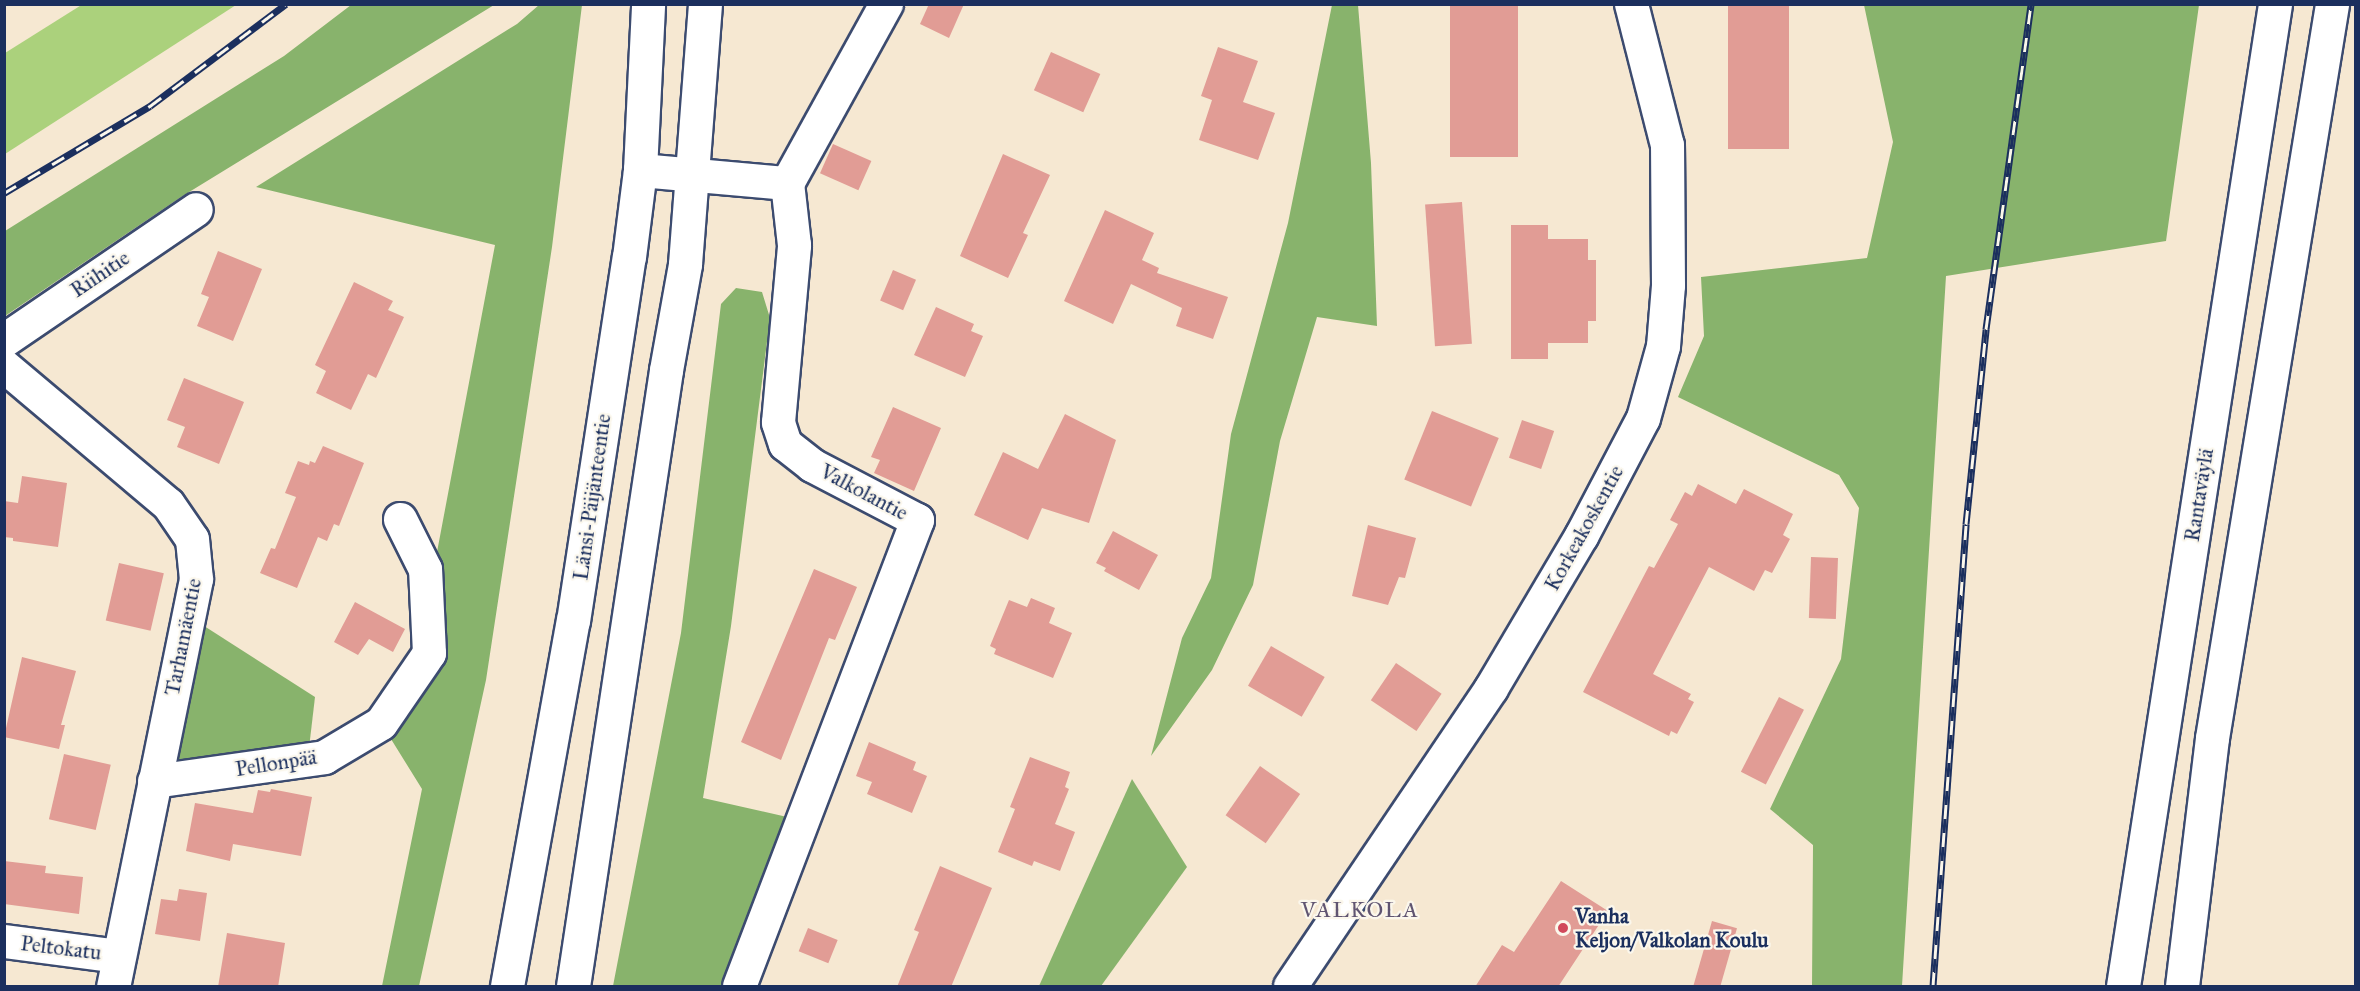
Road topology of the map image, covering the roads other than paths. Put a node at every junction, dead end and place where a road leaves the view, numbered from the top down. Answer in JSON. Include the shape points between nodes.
{"nodes":[{"id":1,"x":648,"y":4,"type":"edge"},
{"id":2,"x":705,"y":4,"type":"edge"},
{"id":3,"x":886,"y":4,"type":"edge"},
{"id":4,"x":1631,"y":4,"type":"edge"},
{"id":5,"x":2275,"y":4,"type":"edge"},
{"id":6,"x":2332,"y":4,"type":"edge"},
{"id":7,"x":640,"y":170,"type":"junction"},
{"id":8,"x":693,"y":176,"type":"junction"},
{"id":9,"x":787,"y":183,"type":"junction"},
{"id":10,"x":196,"y":209,"type":"dead end"},
{"id":11,"x":4,"y":340,"type":"edge"},
{"id":12,"x":4,"y":366,"type":"edge"},
{"id":13,"x":400,"y":519,"type":"dead end"},
{"id":14,"x":154,"y":781,"type":"junction"},
{"id":15,"x":4,"y":941,"type":"edge"},
{"id":16,"x":116,"y":971,"type":"edge"},
{"id":17,"x":507,"y":987,"type":"edge"},
{"id":18,"x":573,"y":987,"type":"edge"},
{"id":19,"x":739,"y":987,"type":"edge"},
{"id":20,"x":1290,"y":987,"type":"edge"},
{"id":21,"x":2122,"y":987,"type":"edge"},
{"id":22,"x":2182,"y":987,"type":"edge"}],
"edges":[{"from":1,"to":7,"type":"main road","name":"Länsi-Päijänteentie"},
{"from":2,"to":8,"type":"main road"},
{"from":3,"to":9,"type":"main road"},
{"from":4,"to":20,"type":"main road","name":"Korkeakoskentie","via":[[1667,145],[1668,285],[1663,346],[1643,418],[1581,536],[1502,670]]},
{"from":5,"to":21,"type":"main road","name":"Rantaväylä"},
{"from":6,"to":22,"type":"main road","via":[[2212,738]]},
{"from":7,"to":8,"type":"main road"},
{"from":7,"to":17,"type":"main road","name":"Länsi-Päijänteentie","via":[[573,621]]},
{"from":8,"to":9,"type":"main road"},
{"from":8,"to":18,"type":"main road","via":[[685,264]]},
{"from":9,"to":19,"type":"main road","name":"Valkolantie","via":[[794,244],[778,422],[785,444],[812,465],[917,520]]},
{"from":10,"to":11,"type":"main road","name":"Riihitie"},
{"from":12,"to":14,"type":"main road","name":"Tarhamäentie","via":[[168,504],[192,539],[196,579]]},
{"from":13,"to":14,"type":"main road","name":"Pellonpää","via":[[425,569],[429,653],[381,723],[324,757]]},
{"from":14,"to":16,"type":"main road","name":"Tarhamäentie"},
{"from":15,"to":16,"type":"main road","name":"Peltokatu"}]}
